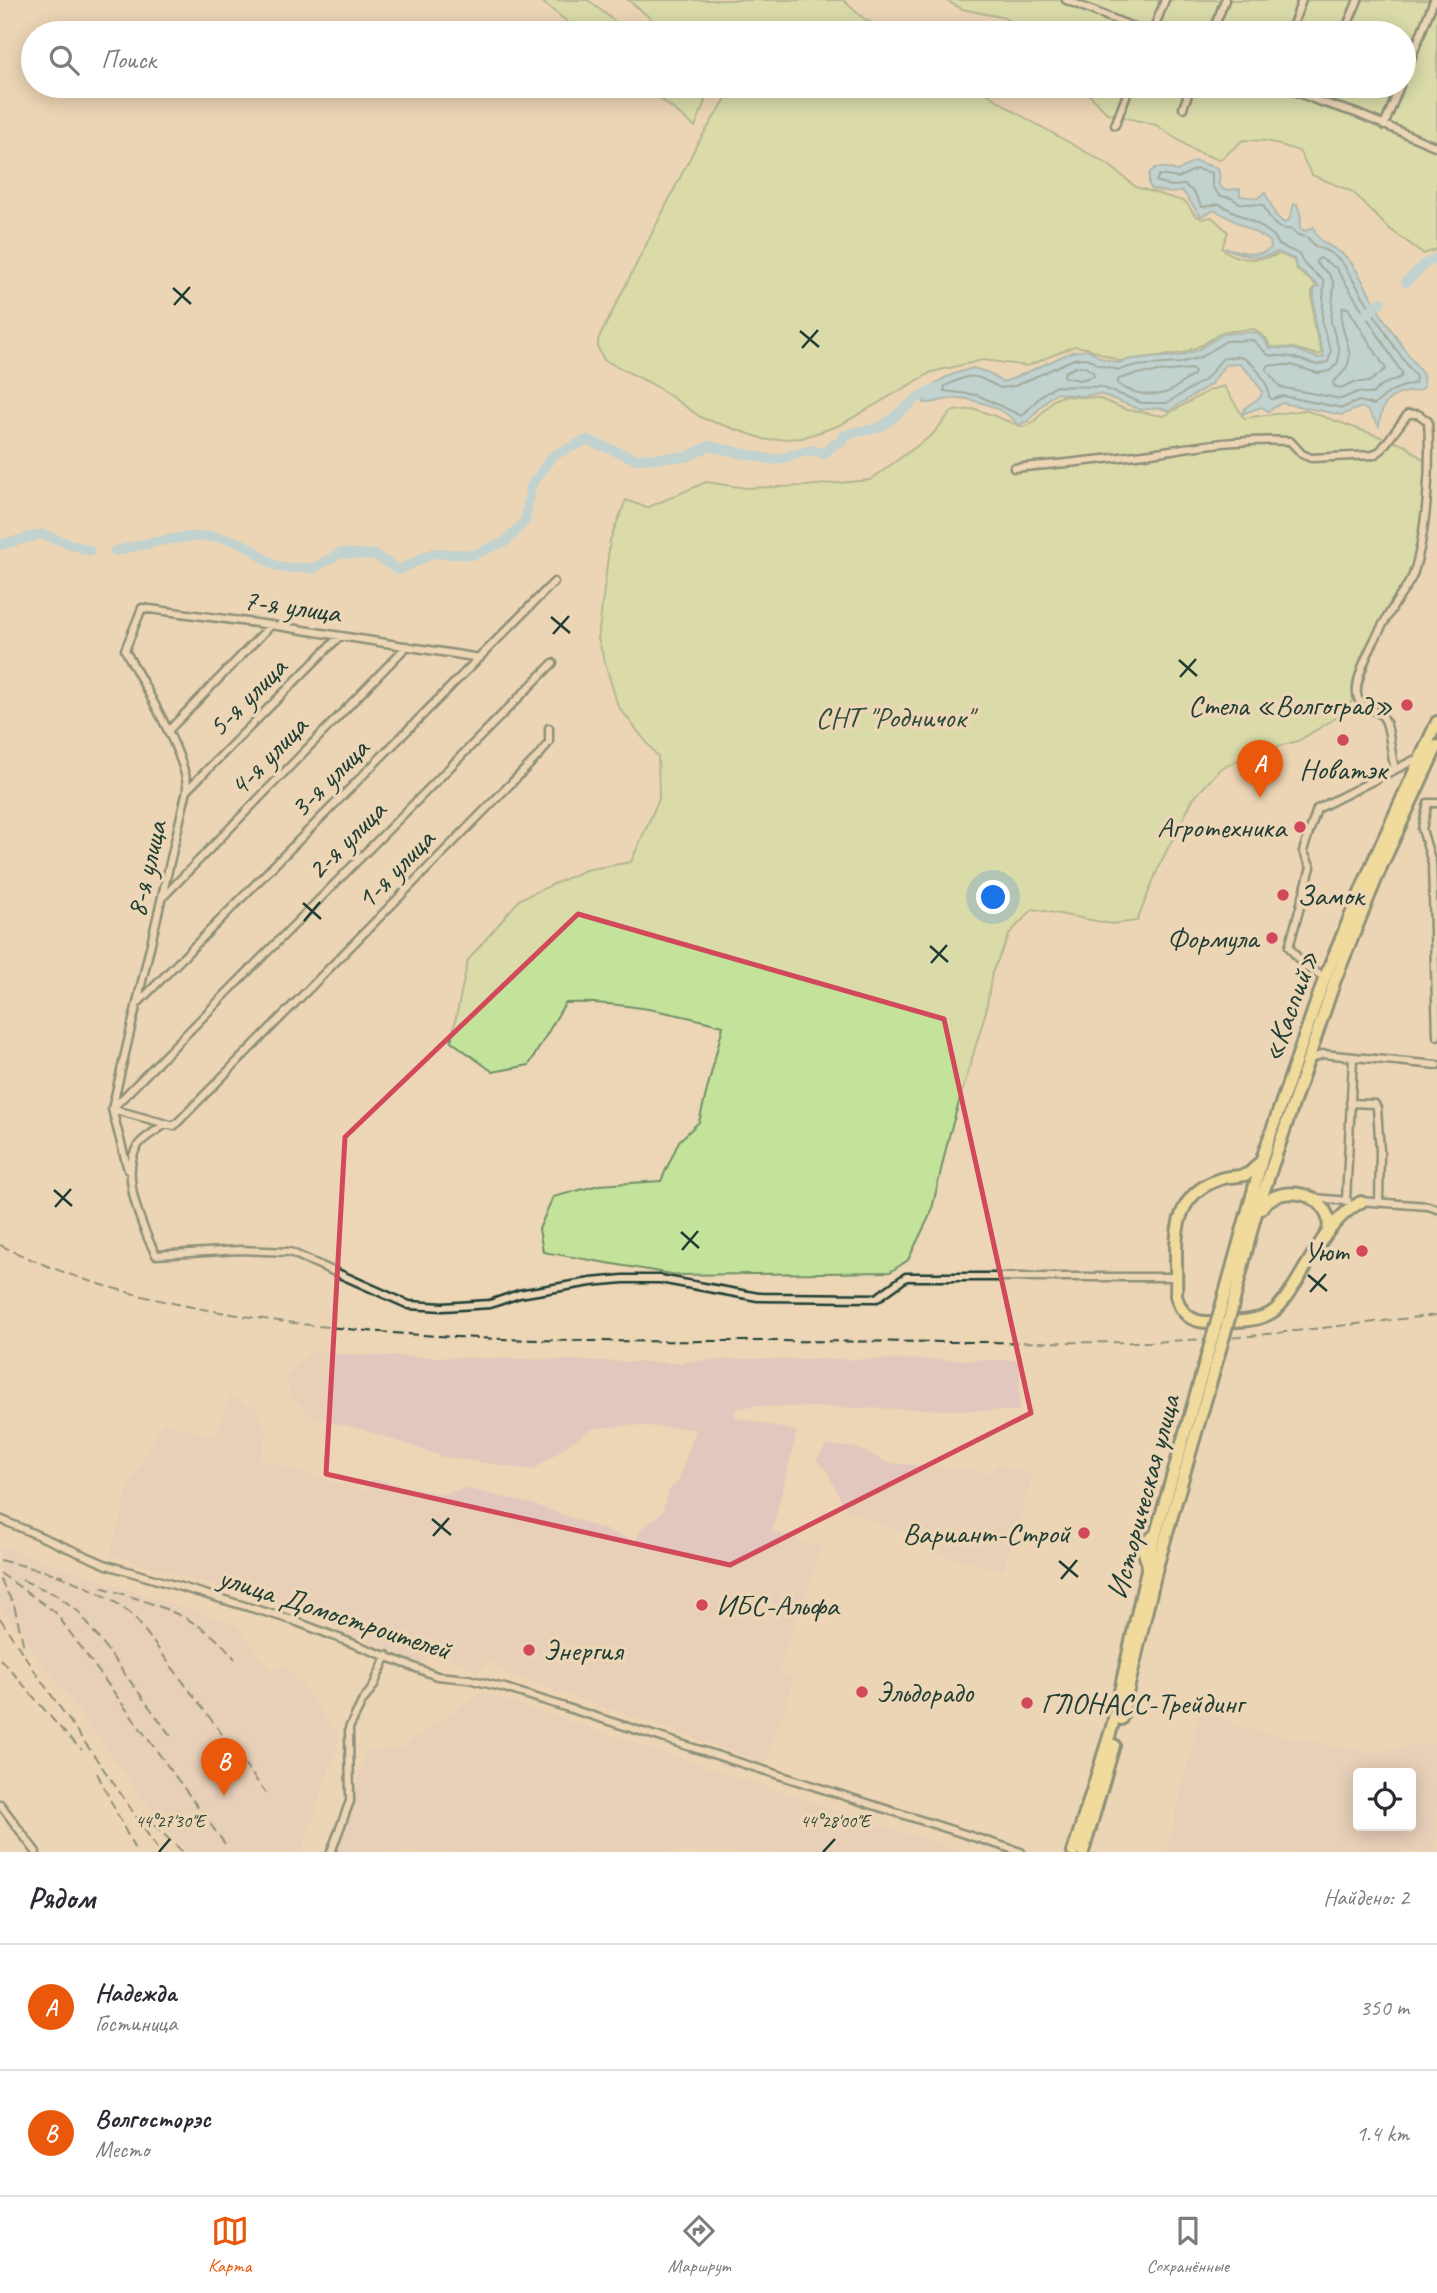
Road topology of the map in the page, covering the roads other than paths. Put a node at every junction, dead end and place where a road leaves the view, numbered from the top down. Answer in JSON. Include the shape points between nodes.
{"nodes":[{"id":1,"x":1066,"y":0,"type":"edge"},
{"id":2,"x":1165,"y":0,"type":"edge"},
{"id":3,"x":1225,"y":0,"type":"edge"},
{"id":4,"x":1303,"y":0,"type":"edge"},
{"id":5,"x":1357,"y":0,"type":"edge"},
{"id":6,"x":1434,"y":0,"type":"edge"},
{"id":7,"x":1088,"y":4,"type":"edge"},
{"id":8,"x":1124,"y":21,"type":"edge"},
{"id":9,"x":1155,"y":21,"type":"edge"},
{"id":10,"x":1217,"y":21,"type":"edge"},
{"id":11,"x":1295,"y":21,"type":"edge"},
{"id":12,"x":1349,"y":21,"type":"edge"},
{"id":13,"x":1416,"y":46,"type":"edge"},
{"id":14,"x":1125,"y":98,"type":"edge"},
{"id":15,"x":1187,"y":98,"type":"edge"},
{"id":16,"x":1311,"y":98,"type":"edge"},
{"id":17,"x":1319,"y":98,"type":"edge"},
{"id":18,"x":1395,"y":98,"type":"edge"},
{"id":19,"x":1318,"y":101,"type":"junction"},
{"id":20,"x":1183,"y":108,"type":"dead end"},
{"id":21,"x":1115,"y":125,"type":"dead end"},
{"id":22,"x":1384,"y":126,"type":"junction"},
{"id":23,"x":1436,"y":144,"type":"edge"},
{"id":24,"x":1014,"y":468,"type":"dead end"},
{"id":25,"x":554,"y":582,"type":"dead end"},
{"id":26,"x":271,"y":625,"type":"junction"},
{"id":27,"x":340,"y":636,"type":"junction"},
{"id":28,"x":407,"y":646,"type":"junction"},
{"id":29,"x":125,"y":649,"type":"joint"},
{"id":30,"x":480,"y":658,"type":"junction"},
{"id":31,"x":553,"y":663,"type":"dead end"},
{"id":32,"x":1437,"y":722,"type":"edge"},
{"id":33,"x":549,"y":728,"type":"dead end"},
{"id":34,"x":167,"y":730,"type":"junction"},
{"id":35,"x":1427,"y":756,"type":"edge"},
{"id":36,"x":1395,"y":768,"type":"junction"},
{"id":37,"x":187,"y":790,"type":"junction"},
{"id":38,"x":1437,"y":803,"type":"edge"},
{"id":39,"x":162,"y":898,"type":"junction"},
{"id":40,"x":1325,"y":976,"type":"junction"},
{"id":41,"x":136,"y":1005,"type":"junction"},
{"id":42,"x":1437,"y":1036,"type":"edge"},
{"id":43,"x":1315,"y":1038,"type":"junction"},
{"id":44,"x":1324,"y":1054,"type":"junction"},
{"id":45,"x":1353,"y":1058,"type":"junction"},
{"id":46,"x":1307,"y":1061,"type":"junction"},
{"id":47,"x":1437,"y":1065,"type":"edge"},
{"id":48,"x":1350,"y":1103,"type":"junction"},
{"id":49,"x":112,"y":1109,"type":"junction"},
{"id":50,"x":166,"y":1124,"type":"junction"},
{"id":51,"x":1268,"y":1157,"type":"junction"},
{"id":52,"x":129,"y":1174,"type":"junction"},
{"id":53,"x":1231,"y":1178,"type":"junction"},
{"id":54,"x":1295,"y":1195,"type":"junction"},
{"id":55,"x":1315,"y":1198,"type":"junction"},
{"id":56,"x":1346,"y":1200,"type":"junction"},
{"id":57,"x":1361,"y":1202,"type":"junction"},
{"id":58,"x":1379,"y":1202,"type":"junction"},
{"id":59,"x":1437,"y":1209,"type":"edge"},
{"id":60,"x":1254,"y":1220,"type":"junction"},
{"id":61,"x":1242,"y":1226,"type":"junction"},
{"id":62,"x":1328,"y":1233,"type":"junction"},
{"id":63,"x":1177,"y":1277,"type":"junction"},
{"id":64,"x":1227,"y":1306,"type":"junction"},
{"id":65,"x":1208,"y":1372,"type":"junction"},
{"id":66,"x":0,"y":1518,"type":"edge"},
{"id":67,"x":387,"y":1655,"type":"junction"},
{"id":68,"x":1,"y":1807,"type":"edge"},
{"id":69,"x":36,"y":1852,"type":"edge"},
{"id":70,"x":331,"y":1852,"type":"edge"},
{"id":71,"x":1021,"y":1852,"type":"edge"},
{"id":72,"x":1073,"y":1852,"type":"edge"},
{"id":73,"x":1083,"y":1852,"type":"edge"}],
"edges":[{"from":1,"to":7,"type":"street"},
{"from":2,"to":9,"type":"street"},
{"from":3,"to":10,"type":"street"},
{"from":4,"to":11,"type":"street"},
{"from":5,"to":12,"type":"street"},
{"from":6,"to":13,"type":"street"},
{"from":7,"to":8,"type":"street"},
{"from":14,"to":21,"type":"street"},
{"from":15,"to":20,"type":"street"},
{"from":16,"to":19,"type":"street"},
{"from":17,"to":19,"type":"street"},
{"from":18,"to":22,"type":"street"},
{"from":19,"to":22,"type":"street"},
{"from":22,"to":23,"type":"street"},
{"from":24,"to":36,"type":"street","via":[[1271,440],[1290,441],[1311,458],[1374,455],[1408,414],[1428,421],[1424,523],[1412,576],[1365,660],[1357,684],[1360,704],[1377,711],[1388,723]]},
{"from":25,"to":30,"type":"street","name":"3-я улица"},
{"from":26,"to":27,"type":"street","name":"7-я улица"},
{"from":26,"to":29,"type":"street","name":"7-я улица","via":[[142,608]]},
{"from":26,"to":34,"type":"street"},
{"from":27,"to":28,"type":"street","name":"7-я улица"},
{"from":27,"to":37,"type":"street","name":"5-я улица"},
{"from":28,"to":30,"type":"street","name":"7-я улица"},
{"from":28,"to":39,"type":"street","name":"4-я улица"},
{"from":29,"to":34,"type":"street","name":"8-я улица"},
{"from":30,"to":41,"type":"street","name":"3-я улица"},
{"from":31,"to":49,"type":"street","name":"2-я улица"},
{"from":32,"to":35,"type":"highway","name":"«Каспий»"},
{"from":33,"to":50,"type":"street","name":"1-я улица","via":[[549,742],[541,753],[174,1126]]},
{"from":34,"to":37,"type":"street","name":"8-я улица","via":[[188,778]]},
{"from":35,"to":36,"type":"street"},
{"from":35,"to":40,"type":"highway","name":"«Каспий»","via":[[1373,862]]},
{"from":35,"to":43,"type":"highway","name":"«Каспий»"},
{"from":36,"to":40,"type":"street","via":[[1317,809],[1303,851],[1311,867],[1308,882],[1289,947],[1304,967]]},
{"from":37,"to":39,"type":"street","name":"8-я улица"},
{"from":38,"to":42,"type":"street","via":[[1427,803],[1422,829],[1432,863]]},
{"from":39,"to":41,"type":"street","name":"8-я улица"},
{"from":40,"to":51,"type":"highway","name":"«Каспий»"},
{"from":41,"to":49,"type":"street","name":"8-я улица"},
{"from":43,"to":44,"type":"street"},
{"from":43,"to":46,"type":"highway","name":"«Каспий»"},
{"from":44,"to":45,"type":"street"},
{"from":44,"to":46,"type":"street"},
{"from":45,"to":47,"type":"street"},
{"from":45,"to":48,"type":"street"},
{"from":46,"to":51,"type":"highway","name":"«Каспий»"},
{"from":48,"to":56,"type":"street"},
{"from":48,"to":58,"type":"street","via":[[1375,1104],[1377,1108]]},
{"from":49,"to":50,"type":"street"},
{"from":49,"to":52,"type":"street"},
{"from":50,"to":52,"type":"street","via":[[139,1144]]},
{"from":51,"to":53,"type":"highway","via":[[1251,1173]]},
{"from":51,"to":54,"type":"highway","via":[[1278,1188]]},
{"from":51,"to":60,"type":"highway","name":"Историческая улица"},
{"from":51,"to":61,"type":"highway","name":"Историческая улица"},
{"from":52,"to":63,"type":"street","via":[[145,1234],[156,1255],[290,1252],[409,1305],[489,1304],[519,1294],[623,1279],[660,1279],[758,1297],[877,1298],[906,1277]]},
{"from":53,"to":61,"type":"highway","via":[[1245,1192]]},
{"from":53,"to":63,"type":"highway","via":[[1201,1188],[1181,1210]]},
{"from":54,"to":55,"type":"highway"},
{"from":54,"to":60,"type":"highway","via":[[1273,1195]]},
{"from":55,"to":56,"type":"street"},
{"from":55,"to":62,"type":"highway","via":[[1325,1207]]},
{"from":56,"to":57,"type":"street"},
{"from":57,"to":58,"type":"street"},
{"from":57,"to":62,"type":"highway","via":[[1346,1209]]},
{"from":58,"to":59,"type":"street"},
{"from":60,"to":64,"type":"highway","name":"Историческая улица"},
{"from":61,"to":64,"type":"highway","name":"Историческая улица"},
{"from":62,"to":63,"type":"highway","via":[[1283,1302],[1260,1318],[1203,1323],[1192,1319],[1178,1306]]},
{"from":64,"to":65,"type":"highway","name":"Историческая улица","bridge":true},
{"from":65,"to":72,"type":"highway","name":"Историческая улица","via":[[1157,1530],[1112,1727]]},
{"from":65,"to":73,"type":"highway","name":"Историческая улица","via":[[1119,1728]]},
{"from":66,"to":67,"type":"street","name":"улица Домостроителей","via":[[107,1565],[292,1620]]},
{"from":67,"to":70,"type":"street","via":[[349,1728],[349,1801]]},
{"from":67,"to":71,"type":"street","name":"улица Домостроителей","via":[[437,1675],[505,1688]]},
{"from":68,"to":69,"type":"street"}]}
